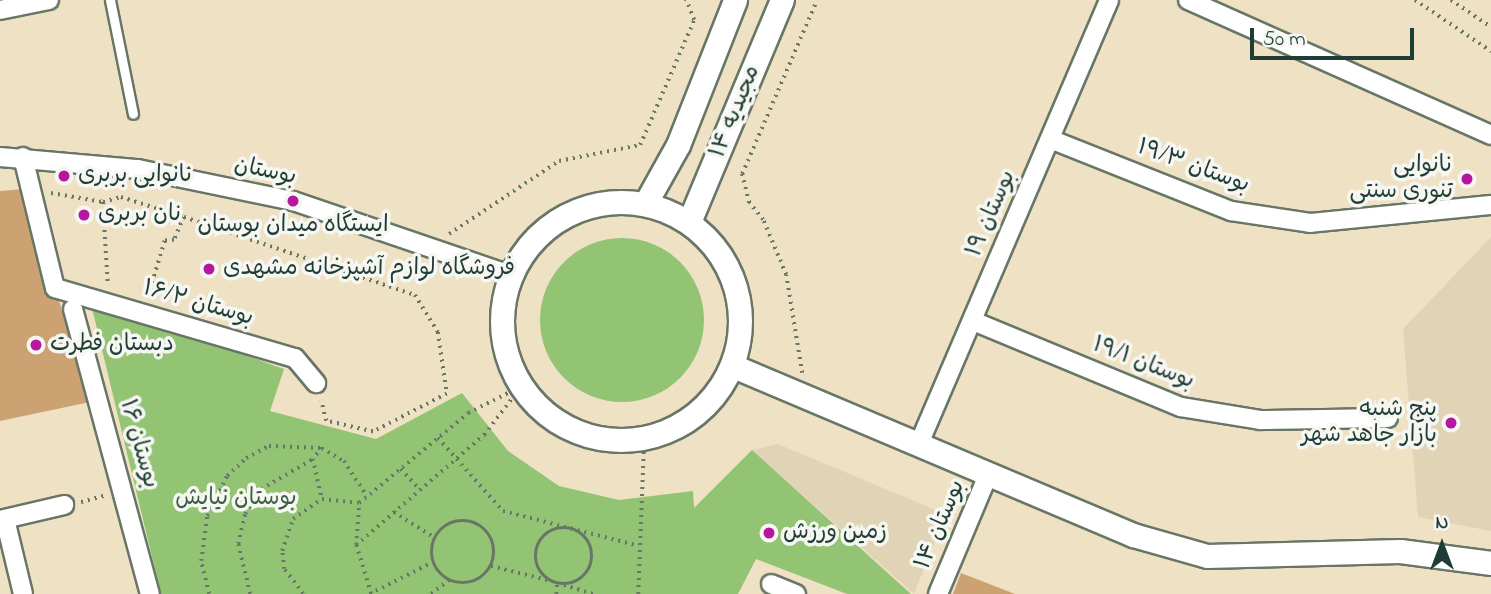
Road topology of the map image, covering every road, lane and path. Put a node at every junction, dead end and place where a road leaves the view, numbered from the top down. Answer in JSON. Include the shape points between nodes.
{"nodes":[{"id":1,"x":49,"y":0,"type":"edge"},
{"id":2,"x":110,"y":0,"type":"edge"},
{"id":3,"x":686,"y":0,"type":"edge"},
{"id":4,"x":735,"y":0,"type":"edge"},
{"id":5,"x":817,"y":0,"type":"edge"},
{"id":6,"x":1109,"y":0,"type":"edge"},
{"id":7,"x":1188,"y":0,"type":"edge"},
{"id":8,"x":1415,"y":0,"type":"edge"},
{"id":9,"x":1451,"y":0,"type":"edge"},
{"id":10,"x":776,"y":2,"type":"edge"},
{"id":11,"x":0,"y":10,"type":"edge"},
{"id":12,"x":1491,"y":27,"type":"edge"},
{"id":13,"x":1491,"y":51,"type":"edge"},
{"id":14,"x":133,"y":114,"type":"dead end"},
{"id":15,"x":1491,"y":135,"type":"edge"},
{"id":16,"x":1051,"y":139,"type":"junction"},
{"id":17,"x":0,"y":157,"type":"edge"},
{"id":18,"x":23,"y":157,"type":"junction"},
{"id":19,"x":32,"y":190,"type":"junction"},
{"id":20,"x":103,"y":202,"type":"junction"},
{"id":21,"x":645,"y":204,"type":"junction"},
{"id":22,"x":1491,"y":205,"type":"edge"},
{"id":23,"x":184,"y":217,"type":"junction"},
{"id":24,"x":689,"y":222,"type":"junction"},
{"id":25,"x":438,"y":246,"type":"junction"},
{"id":26,"x":510,"y":275,"type":"junction"},
{"id":27,"x":113,"y":305,"type":"junction"},
{"id":28,"x":73,"y":309,"type":"dead end"},
{"id":29,"x":143,"y":313,"type":"junction"},
{"id":30,"x":973,"y":321,"type":"junction"},
{"id":31,"x":733,"y":366,"type":"junction"},
{"id":32,"x":316,"y":383,"type":"joint"},
{"id":33,"x":520,"y":387,"type":"junction"},
{"id":34,"x":809,"y":402,"type":"junction"},
{"id":35,"x":1388,"y":418,"type":"dead end"},
{"id":36,"x":438,"y":438,"type":"junction"},
{"id":37,"x":644,"y":439,"type":"junction"},
{"id":38,"x":918,"y":446,"type":"junction"},
{"id":39,"x":322,"y":448,"type":"junction"},
{"id":40,"x":313,"y":459,"type":"junction"},
{"id":41,"x":456,"y":459,"type":"junction"},
{"id":42,"x":401,"y":469,"type":"junction"},
{"id":43,"x":988,"y":475,"type":"junction"},
{"id":44,"x":420,"y":490,"type":"junction"},
{"id":45,"x":126,"y":491,"type":"junction"},
{"id":46,"x":367,"y":496,"type":"junction"},
{"id":47,"x":322,"y":499,"type":"junction"},
{"id":48,"x":359,"y":503,"type":"junction"},
{"id":49,"x":64,"y":505,"type":"joint"},
{"id":50,"x":394,"y":512,"type":"junction"},
{"id":51,"x":3,"y":520,"type":"edge"},
{"id":52,"x":571,"y":529,"type":"junction"},
{"id":53,"x":435,"y":538,"type":"junction"},
{"id":54,"x":356,"y":545,"type":"junction"},
{"id":55,"x":639,"y":546,"type":"junction"},
{"id":56,"x":433,"y":562,"type":"junction"},
{"id":57,"x":1491,"y":563,"type":"edge"},
{"id":58,"x":491,"y":566,"type":"junction"},
{"id":59,"x":449,"y":580,"type":"junction"},
{"id":60,"x":557,"y":583,"type":"junction"},
{"id":61,"x":771,"y":584,"type":"dead end"},
{"id":62,"x":23,"y":594,"type":"edge"},
{"id":63,"x":150,"y":594,"type":"edge"},
{"id":64,"x":209,"y":594,"type":"edge"},
{"id":65,"x":250,"y":594,"type":"edge"},
{"id":66,"x":303,"y":594,"type":"edge"},
{"id":67,"x":431,"y":594,"type":"edge"},
{"id":68,"x":556,"y":594,"type":"edge"},
{"id":69,"x":594,"y":594,"type":"edge"},
{"id":70,"x":638,"y":594,"type":"edge"},
{"id":71,"x":796,"y":594,"type":"edge"},
{"id":72,"x":938,"y":594,"type":"edge"}],
"edges":[{"from":1,"to":11,"type":"street"},
{"from":2,"to":14,"type":"lane"},
{"from":3,"to":25,"type":"path","via":[[694,20],[640,145],[559,161]]},
{"from":4,"to":21,"type":"street","via":[[678,145]]},
{"from":5,"to":34,"type":"path","via":[[742,174],[749,203],[763,220],[786,275]]},
{"from":6,"to":16,"type":"street","name":"بوستان ۱۹"},
{"from":7,"to":15,"type":"street"},
{"from":8,"to":13,"type":"path"},
{"from":9,"to":12,"type":"path"},
{"from":10,"to":24,"type":"street","name":"مجیدیه ۱۴"},
{"from":16,"to":22,"type":"street","name":"بوستان ۱۹/۳","via":[[1231,211],[1310,223]]},
{"from":16,"to":30,"type":"street","name":"بوستان ۱۹"},
{"from":17,"to":18,"type":"street","name":"بوستان"},
{"from":18,"to":19,"type":"street"},
{"from":18,"to":25,"type":"street","name":"بوستان","via":[[138,169],[293,201]]},
{"from":19,"to":20,"type":"path"},
{"from":19,"to":27,"type":"street","name":"بوستان ۱۶/۲","via":[[55,288]]},
{"from":20,"to":23,"type":"path","via":[[121,197]]},
{"from":20,"to":27,"type":"path","via":[[103,259]]},
{"from":21,"to":24,"type":"street"},
{"from":21,"to":26,"type":"street","via":[[599,204],[556,221]]},
{"from":23,"to":29,"type":"path","via":[[174,240],[165,242]]},
{"from":23,"to":32,"type":"path","via":[[415,295],[438,332],[447,394],[373,432],[326,421]]},
{"from":24,"to":31,"type":"street","via":[[723,257],[740,300]]},
{"from":25,"to":26,"type":"street","name":"بوستان"},
{"from":26,"to":33,"type":"street","via":[[503,343]]},
{"from":27,"to":29,"type":"street","name":"بوستان ۱۶/۲"},
{"from":28,"to":45,"type":"street","name":"بوستان ۱۶"},
{"from":29,"to":32,"type":"street","name":"بوستان ۱۶/۲","via":[[295,358]]},
{"from":30,"to":35,"type":"street","name":"بوستان ۱۹/۱","via":[[1181,407],[1260,421]]},
{"from":30,"to":38,"type":"street","name":"بوستان ۱۹"},
{"from":31,"to":34,"type":"street"},
{"from":31,"to":37,"type":"street","via":[[721,388],[688,422]]},
{"from":33,"to":36,"type":"path","via":[[468,413]]},
{"from":33,"to":37,"type":"street","via":[[553,421],[597,439]]},
{"from":33,"to":41,"type":"path"},
{"from":34,"to":38,"type":"street"},
{"from":36,"to":41,"type":"path"},
{"from":36,"to":42,"type":"path"},
{"from":37,"to":55,"type":"path"},
{"from":38,"to":43,"type":"street"},
{"from":39,"to":40,"type":"path"},
{"from":39,"to":46,"type":"path","via":[[344,461]]},
{"from":39,"to":64,"type":"path","via":[[269,446],[227,477],[207,516],[201,561]]},
{"from":40,"to":47,"type":"path"},
{"from":40,"to":65,"type":"path","via":[[261,489],[245,514],[238,544]]},
{"from":41,"to":44,"type":"path"},
{"from":41,"to":52,"type":"path","via":[[503,511]]},
{"from":42,"to":44,"type":"path"},
{"from":42,"to":46,"type":"path"},
{"from":43,"to":57,"type":"street","via":[[1133,535],[1207,556],[1400,551]]},
{"from":43,"to":72,"type":"street","name":"بوستان ۱۴"},
{"from":44,"to":50,"type":"path"},
{"from":45,"to":49,"type":"path"},
{"from":45,"to":63,"type":"street","name":"بوستان ۱۶"},
{"from":46,"to":48,"type":"path"},
{"from":47,"to":48,"type":"path"},
{"from":47,"to":66,"type":"path","via":[[299,513],[285,534],[284,569]]},
{"from":48,"to":54,"type":"path"},
{"from":49,"to":51,"type":"street"},
{"from":50,"to":53,"type":"path"},
{"from":50,"to":54,"type":"path"},
{"from":51,"to":62,"type":"street"},
{"from":52,"to":55,"type":"path"},
{"from":52,"to":60,"type":"path","via":[[588,542],[591,563],[578,580]]},
{"from":52,"to":60,"type":"path","via":[[550,532],[537,549],[540,570]]},
{"from":53,"to":56,"type":"path"},
{"from":53,"to":58,"type":"path","via":[[453,523],[477,524],[492,542]]},
{"from":54,"to":56,"type":"path","via":[[371,594]]},
{"from":55,"to":70,"type":"path"},
{"from":56,"to":59,"type":"path"},
{"from":58,"to":59,"type":"path","via":[[473,581]]},
{"from":58,"to":60,"type":"path"},
{"from":59,"to":67,"type":"path"},
{"from":60,"to":68,"type":"path"},
{"from":60,"to":69,"type":"path"},
{"from":61,"to":71,"type":"street"}]}
